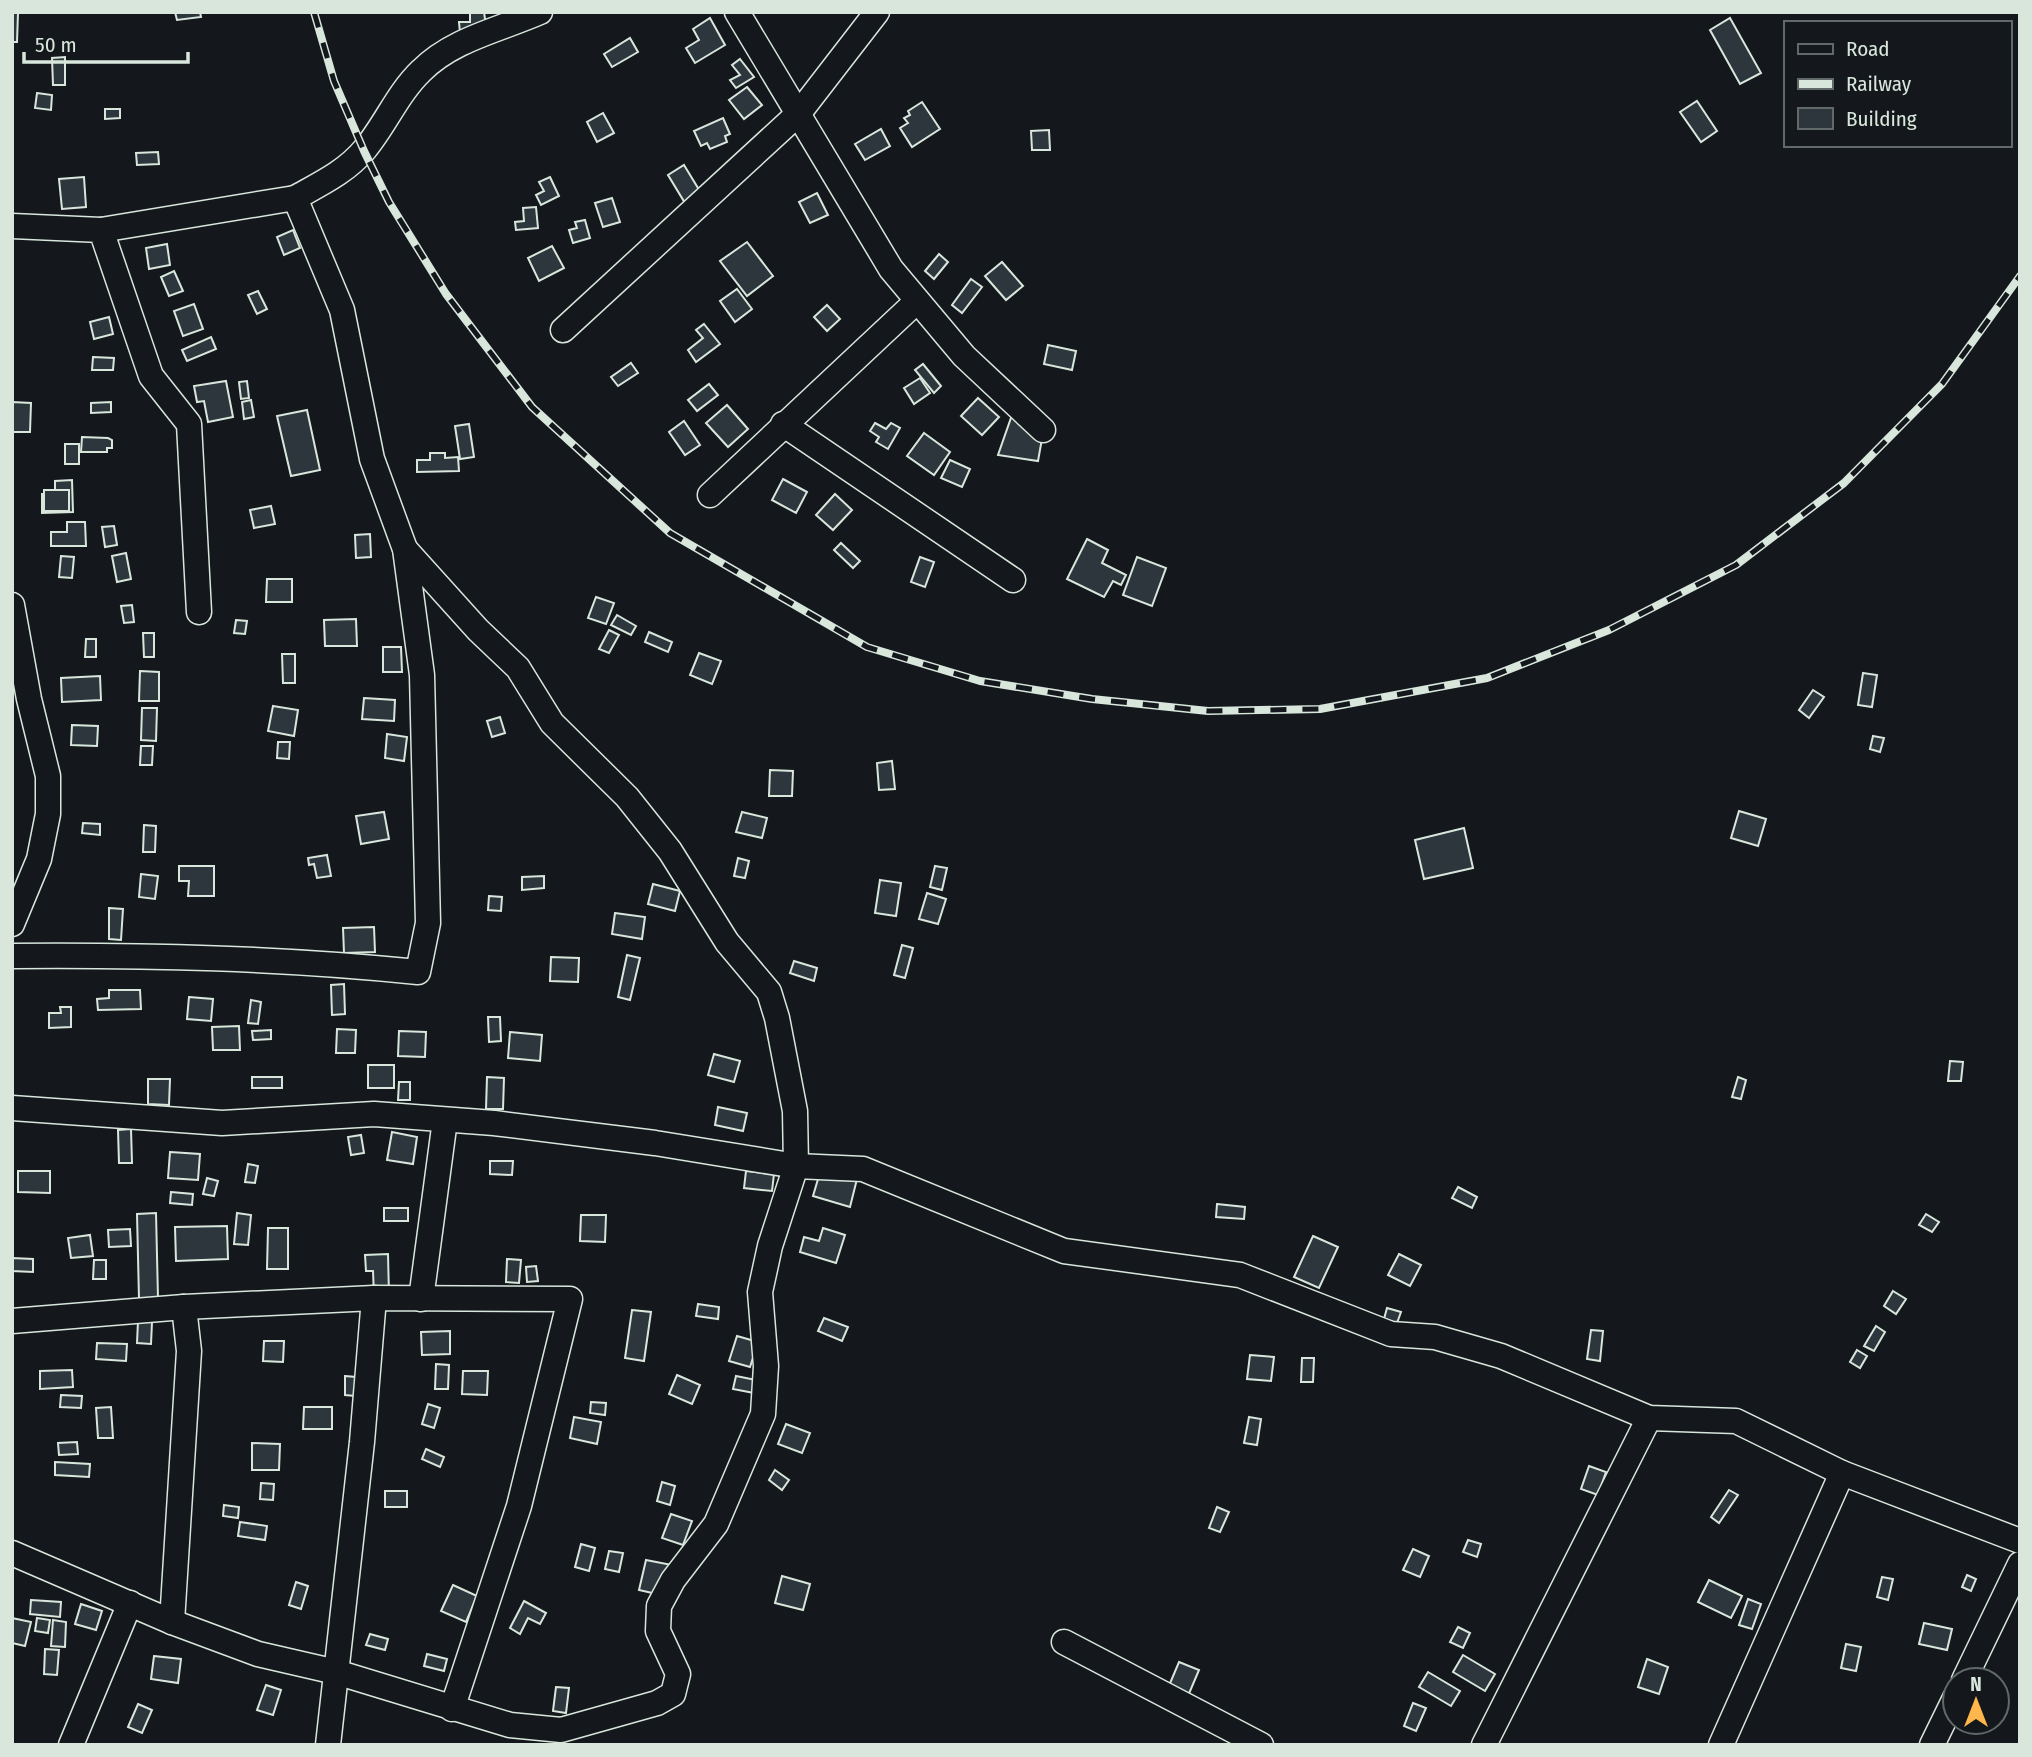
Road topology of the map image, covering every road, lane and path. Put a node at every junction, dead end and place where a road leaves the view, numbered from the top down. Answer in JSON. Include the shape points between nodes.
{"nodes":[{"id":1,"x":540,"y":12,"type":"edge"},
{"id":2,"x":737,"y":12,"type":"edge"},
{"id":3,"x":877,"y":12,"type":"edge"},
{"id":4,"x":799,"y":114,"type":"junction"},
{"id":5,"x":295,"y":198,"type":"junction"},
{"id":6,"x":12,"y":226,"type":"edge"},
{"id":7,"x":101,"y":230,"type":"junction"},
{"id":8,"x":918,"y":301,"type":"junction"},
{"id":9,"x":564,"y":330,"type":"dead end"},
{"id":10,"x":783,"y":424,"type":"junction"},
{"id":11,"x":1043,"y":430,"type":"dead end"},
{"id":12,"x":710,"y":495,"type":"dead end"},
{"id":13,"x":405,"y":549,"type":"junction"},
{"id":14,"x":1013,"y":580,"type":"dead end"},
{"id":15,"x":12,"y":605,"type":"edge"},
{"id":16,"x":200,"y":612,"type":"dead end"},
{"id":17,"x":12,"y":924,"type":"edge"},
{"id":18,"x":12,"y":956,"type":"edge"},
{"id":19,"x":12,"y":1108,"type":"edge"},
{"id":20,"x":445,"y":1120,"type":"junction"},
{"id":21,"x":796,"y":1166,"type":"junction"},
{"id":22,"x":374,"y":1298,"type":"junction"},
{"id":23,"x":422,"y":1299,"type":"junction"},
{"id":24,"x":184,"y":1307,"type":"junction"},
{"id":25,"x":12,"y":1321,"type":"edge"},
{"id":26,"x":1649,"y":1418,"type":"junction"},
{"id":27,"x":1842,"y":1473,"type":"junction"},
{"id":28,"x":2020,"y":1541,"type":"edge"},
{"id":29,"x":12,"y":1553,"type":"edge"},
{"id":30,"x":2020,"y":1564,"type":"edge"},
{"id":31,"x":130,"y":1603,"type":"junction"},
{"id":32,"x":172,"y":1622,"type":"junction"},
{"id":33,"x":1064,"y":1642,"type":"dead end"},
{"id":34,"x":1971,"y":1666,"type":"edge"},
{"id":35,"x":336,"y":1672,"type":"junction"},
{"id":36,"x":452,"y":1709,"type":"junction"},
{"id":37,"x":1941,"y":1727,"type":"edge"},
{"id":38,"x":71,"y":1745,"type":"edge"},
{"id":39,"x":328,"y":1745,"type":"edge"},
{"id":40,"x":1261,"y":1745,"type":"edge"},
{"id":41,"x":1484,"y":1745,"type":"edge"},
{"id":42,"x":1721,"y":1745,"type":"edge"},
{"id":43,"x":1932,"y":1745,"type":"edge"}],
"edges":[{"from":1,"to":5,"type":"street","via":[[440,55],[419,72],[364,151],[342,171]]},
{"from":2,"to":4,"type":"street"},
{"from":3,"to":4,"type":"street"},
{"from":4,"to":8,"type":"street","via":[[891,269]]},
{"from":4,"to":9,"type":"street"},
{"from":5,"to":7,"type":"street"},
{"from":5,"to":13,"type":"street","via":[[342,310],[372,458]]},
{"from":6,"to":7,"type":"street"},
{"from":7,"to":16,"type":"street","via":[[151,376],[189,424]]},
{"from":8,"to":10,"type":"street"},
{"from":8,"to":11,"type":"street","via":[[964,356]]},
{"from":10,"to":12,"type":"street"},
{"from":10,"to":14,"type":"street"},
{"from":13,"to":18,"type":"street","via":[[422,675],[428,923],[418,972],[196,955]]},
{"from":13,"to":21,"type":"street","via":[[518,668],[552,723],[627,797],[670,851],[727,942],[769,992],[795,1111]]},
{"from":15,"to":17,"type":"street","via":[[48,776],[48,814],[38,859]]},
{"from":19,"to":20,"type":"street","via":[[222,1123],[374,1114]]},
{"from":20,"to":21,"type":"street","via":[[655,1143]]},
{"from":20,"to":23,"type":"street"},
{"from":21,"to":26,"type":"street","via":[[863,1169],[1064,1251],[1240,1275],[1391,1334],[1435,1336],[1501,1356]]},
{"from":21,"to":36,"type":"street","via":[[770,1246],[761,1293],[766,1366],[763,1414],[716,1524],[659,1606],[658,1631],[678,1674],[673,1694],[657,1703],[561,1730],[510,1725]]},
{"from":22,"to":23,"type":"street"},
{"from":22,"to":24,"type":"street"},
{"from":22,"to":35,"type":"street"},
{"from":23,"to":36,"type":"street","via":[[570,1299],[519,1507]]},
{"from":24,"to":25,"type":"street"},
{"from":24,"to":32,"type":"street","via":[[189,1351]]},
{"from":26,"to":27,"type":"street","via":[[1736,1421]]},
{"from":26,"to":41,"type":"street"},
{"from":27,"to":28,"type":"street"},
{"from":27,"to":42,"type":"street"},
{"from":29,"to":31,"type":"street"},
{"from":30,"to":34,"type":"street"},
{"from":31,"to":32,"type":"street"},
{"from":31,"to":38,"type":"street"},
{"from":32,"to":35,"type":"street","via":[[258,1654]]},
{"from":33,"to":40,"type":"street"},
{"from":35,"to":36,"type":"street"},
{"from":35,"to":39,"type":"street"},
{"from":37,"to":43,"type":"street"}]}
